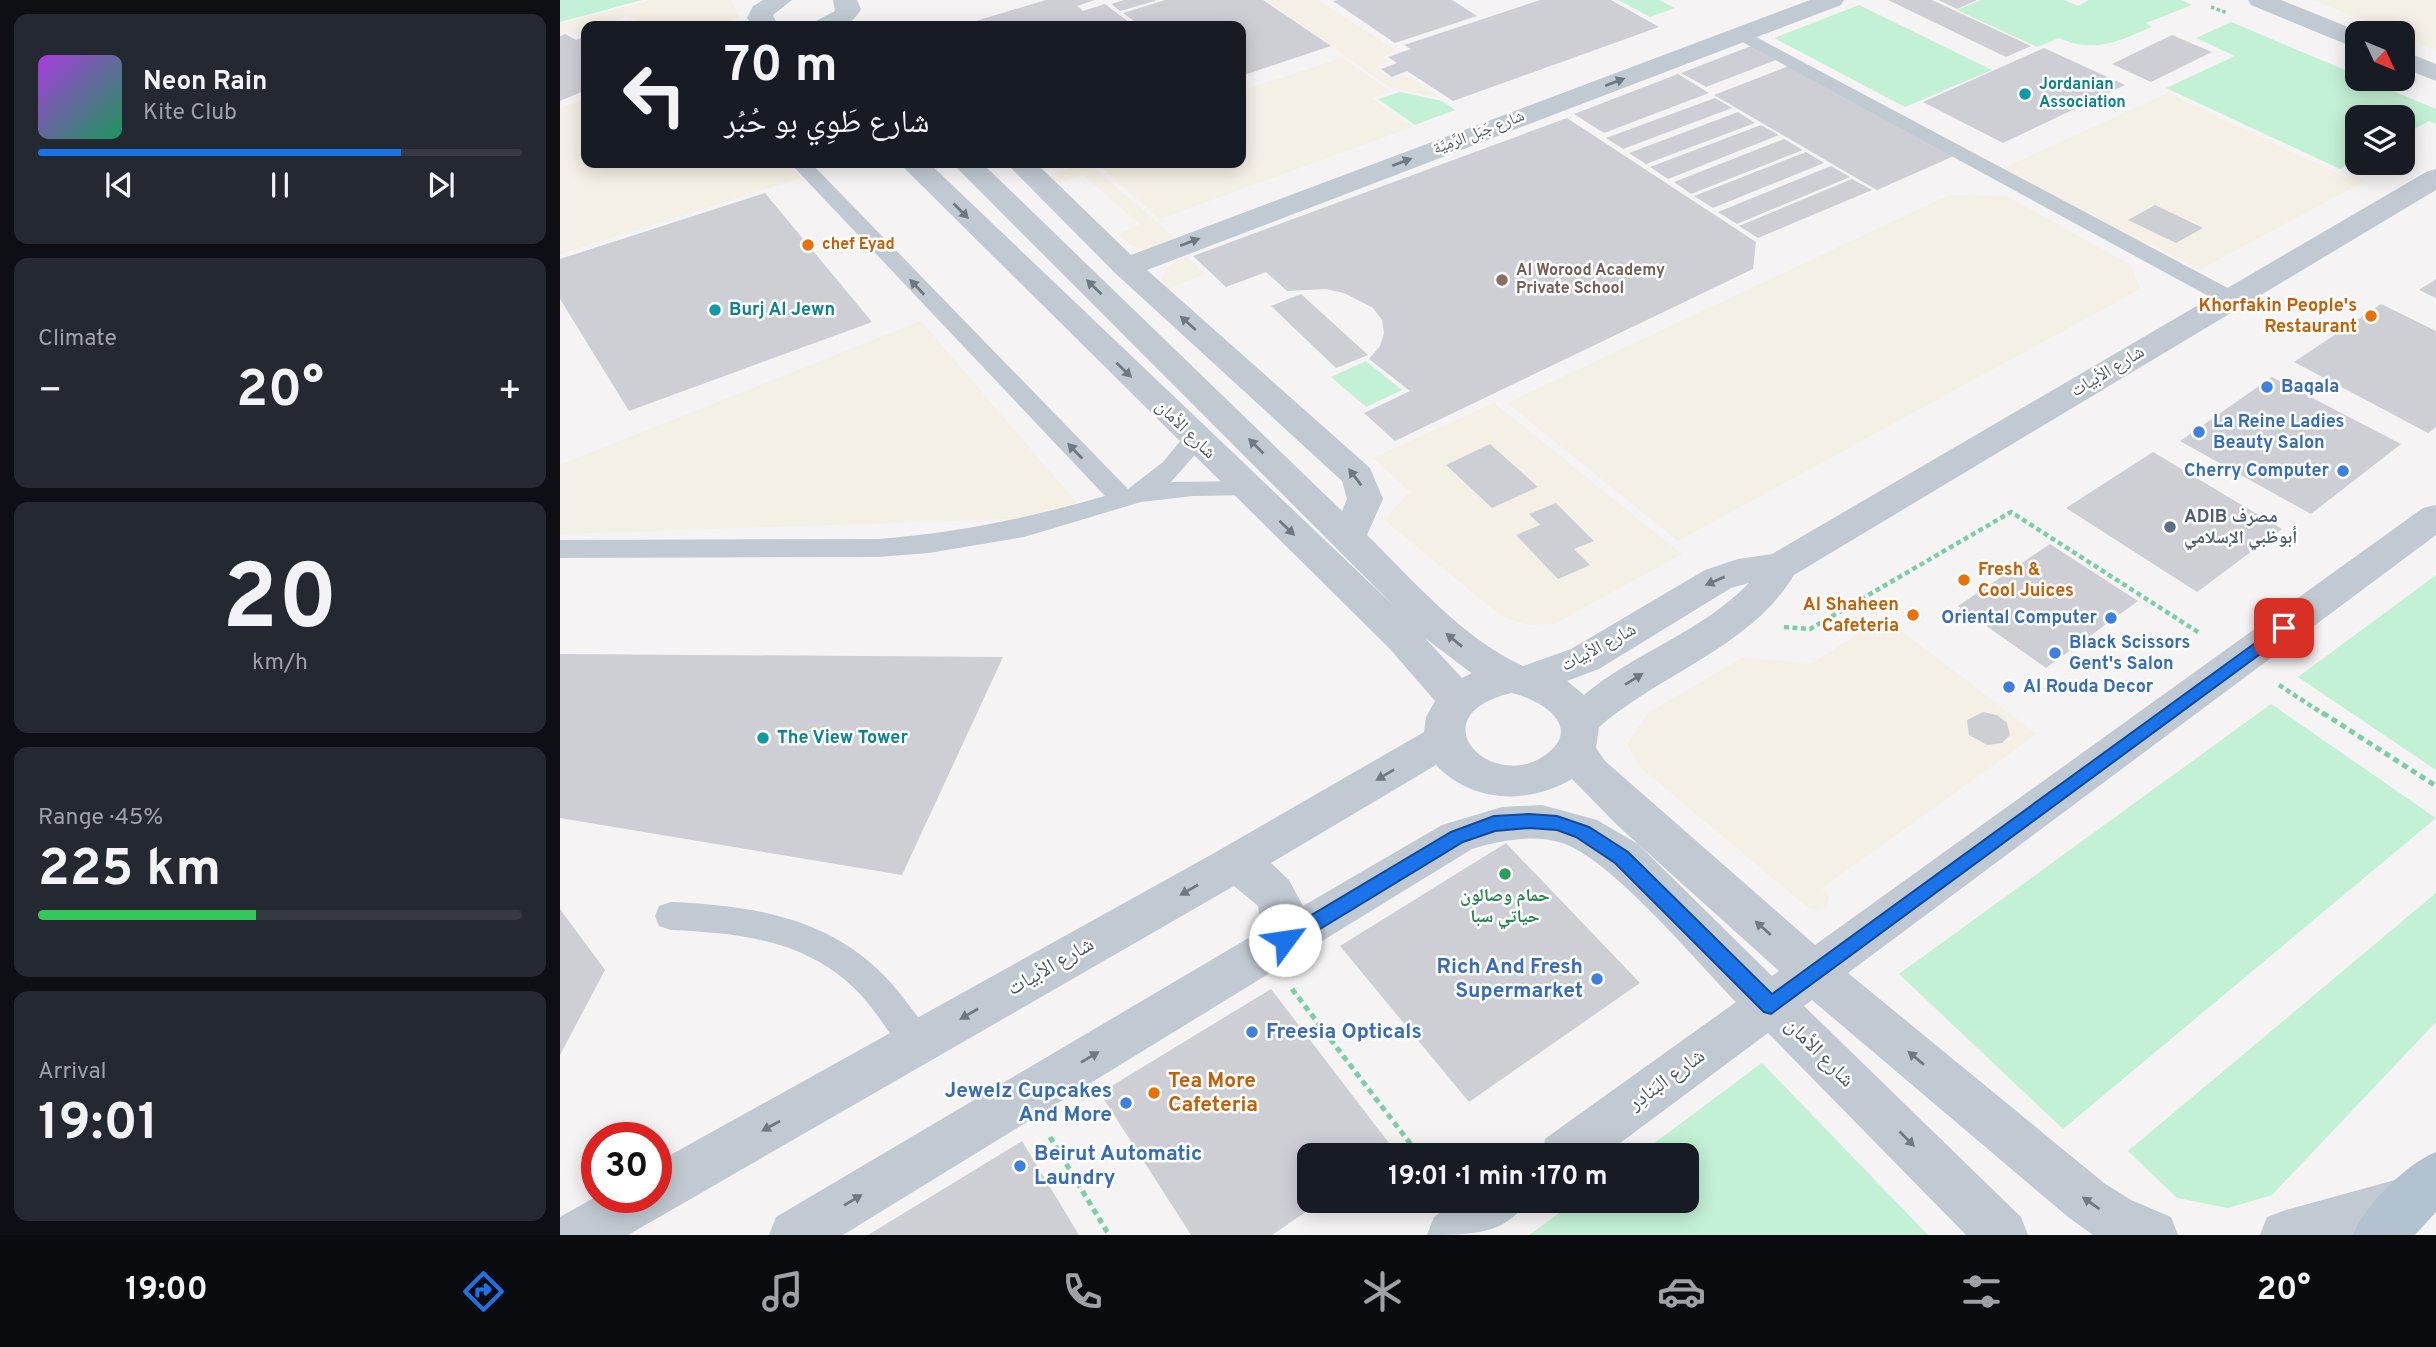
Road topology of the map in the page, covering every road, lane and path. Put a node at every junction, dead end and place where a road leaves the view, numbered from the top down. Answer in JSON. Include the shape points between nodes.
{"nodes":[{"id":1,"x":780,"y":0,"type":"edge"},
{"id":2,"x":1832,"y":0,"type":"edge"},
{"id":3,"x":2260,"y":0,"type":"edge"},
{"id":4,"x":848,"y":1,"type":"edge"},
{"id":5,"x":761,"y":21,"type":"edge"},
{"id":6,"x":835,"y":21,"type":"edge"},
{"id":7,"x":1741,"y":34,"type":"junction"},
{"id":8,"x":2345,"y":35,"type":"edge"},
{"id":9,"x":2415,"y":64,"type":"edge"},
{"id":10,"x":2436,"y":73,"type":"edge"},
{"id":11,"x":805,"y":168,"type":"edge"},
{"id":12,"x":918,"y":168,"type":"edge"},
{"id":13,"x":971,"y":168,"type":"edge"},
{"id":14,"x":1025,"y":168,"type":"edge"},
{"id":15,"x":2436,"y":178,"type":"edge"},
{"id":16,"x":1126,"y":267,"type":"junction"},
{"id":17,"x":2231,"y":299,"type":"junction"},
{"id":18,"x":1220,"y":410,"type":"junction"},
{"id":19,"x":1188,"y":433,"type":"junction"},
{"id":20,"x":1245,"y":489,"type":"junction"},
{"id":21,"x":1132,"y":496,"type":"junction"},
{"id":22,"x":2436,"y":517,"type":"edge"},
{"id":23,"x":1347,"y":538,"type":"junction"},
{"id":24,"x":560,"y":549,"type":"edge"},
{"id":25,"x":1781,"y":566,"type":"junction"},
{"id":26,"x":1770,"y":626,"type":"dead end"},
{"id":27,"x":2241,"y":660,"type":"junction"},
{"id":28,"x":1520,"y":678,"type":"junction"},
{"id":29,"x":1450,"y":719,"type":"junction"},
{"id":30,"x":1577,"y":735,"type":"junction"},
{"id":31,"x":2436,"y":786,"type":"edge"},
{"id":32,"x":1232,"y":865,"type":"junction"},
{"id":33,"x":671,"y":916,"type":"dead end"},
{"id":34,"x":1275,"y":947,"type":"junction"},
{"id":35,"x":1814,"y":973,"type":"junction"},
{"id":36,"x":1771,"y":1006,"type":"junction"},
{"id":37,"x":917,"y":1044,"type":"junction"},
{"id":38,"x":1026,"y":1096,"type":"junction"},
{"id":39,"x":1411,"y":1143,"type":"edge"},
{"id":40,"x":1581,"y":1143,"type":"edge"},
{"id":41,"x":672,"y":1182,"type":"edge"},
{"id":42,"x":2409,"y":1204,"type":"edge"},
{"id":43,"x":617,"y":1213,"type":"edge"},
{"id":44,"x":1483,"y":1213,"type":"edge"},
{"id":45,"x":578,"y":1235,"type":"edge"},
{"id":46,"x":795,"y":1235,"type":"edge"},
{"id":47,"x":1109,"y":1235,"type":"edge"},
{"id":48,"x":1453,"y":1235,"type":"edge"},
{"id":49,"x":2002,"y":1235,"type":"edge"},
{"id":50,"x":2151,"y":1235,"type":"edge"},
{"id":51,"x":2286,"y":1235,"type":"edge"}],
"edges":[{"from":1,"to":5,"type":"street","via":[[762,11]]},
{"from":2,"to":7,"type":"street","name":"شارع جَبَل الرَّمِيَّة"},
{"from":3,"to":8,"type":"street"},
{"from":4,"to":6,"type":"street","via":[[845,16]]},
{"from":16,"to":7,"type":"street","name":"شارع جَبَل الرَّمِيَّة","one_way":true},
{"from":7,"to":17,"type":"lane"},
{"from":9,"to":10,"type":"street"},
{"from":21,"to":11,"type":"lane","one_way":true},
{"from":12,"to":19,"type":"street","name":"شارع الأمان","one_way":true},
{"from":18,"to":13,"type":"street","one_way":true},
{"from":14,"to":16,"type":"street"},
{"from":15,"to":17,"type":"street","name":"شارع الأبيات"},
{"from":23,"to":16,"type":"street","one_way":true,"via":[[1365,499],[1358,477]]},
{"from":17,"to":25,"type":"street","name":"شارع الأبيات"},
{"from":18,"to":19,"type":"street"},
{"from":23,"to":18,"type":"street","one_way":true},
{"from":19,"to":20,"type":"street","name":"شارع الأمان"},
{"from":19,"to":21,"type":"lane","via":[[1172,468]]},
{"from":20,"to":21,"type":"lane","via":[[1193,488]]},
{"from":20,"to":29,"type":"street","name":"شارع الأمان","one_way":true,"via":[[1404,639]]},
{"from":21,"to":24,"type":"lane","via":[[1024,528],[929,544]]},
{"from":22,"to":27,"type":"street","name":"شارع البَنادِر"},
{"from":28,"to":23,"type":"street","one_way":true,"via":[[1460,645]]},
{"from":25,"to":28,"type":"street","name":"شارع الأبيات","one_way":true,"via":[[1718,579],[1585,659]]},
{"from":30,"to":25,"type":"street","name":"شارع الأبيات","one_way":true,"via":[[1625,684],[1749,607],[1771,586]]},
{"from":26,"to":27,"type":"path","via":[[1810,629],[2011,512]]},
{"from":27,"to":31,"type":"path"},
{"from":27,"to":35,"type":"street","name":"شارع البَنادِر"},
{"from":28,"to":29,"type":"street","via":[[1480,684]]},
{"from":28,"to":30,"type":"street","via":[[1547,685],[1574,706]]},
{"from":29,"to":30,"type":"street","via":[[1461,765],[1477,774],[1514,782],[1550,772]]},
{"from":29,"to":32,"type":"street","name":"شارع الأبيات","one_way":true},
{"from":35,"to":30,"type":"street","one_way":true,"via":[[1610,793]]},
{"from":32,"to":34,"type":"street","via":[[1257,876],[1275,892],[1285,915]]},
{"from":32,"to":37,"type":"street","name":"شارع الأبيات","one_way":true},
{"from":33,"to":37,"type":"lane","via":[[729,918],[781,930],[828,949],[867,979]]},
{"from":34,"to":36,"type":"street","name":"شارع الأمان","via":[[1457,837],[1494,824],[1557,823],[1583,832],[1622,857]]},
{"from":38,"to":34,"type":"street","name":"شارع الأمان","one_way":true},
{"from":34,"to":39,"type":"path"},
{"from":35,"to":36,"type":"street","name":"شارع البَنادِر"},
{"from":50,"to":35,"type":"street","one_way":true,"via":[[2086,1200]]},
{"from":36,"to":40,"type":"street","name":"شارع البَنادِر"},
{"from":36,"to":49,"type":"street","name":"شارع الأمان","one_way":true},
{"from":37,"to":41,"type":"street","name":"شارع الأبيات","one_way":true},
{"from":46,"to":38,"type":"street","name":"شارع الأمان","one_way":true},
{"from":38,"to":47,"type":"path"},
{"from":42,"to":51,"type":"street"},
{"from":43,"to":45,"type":"street"},
{"from":44,"to":48,"type":"street"}]}
